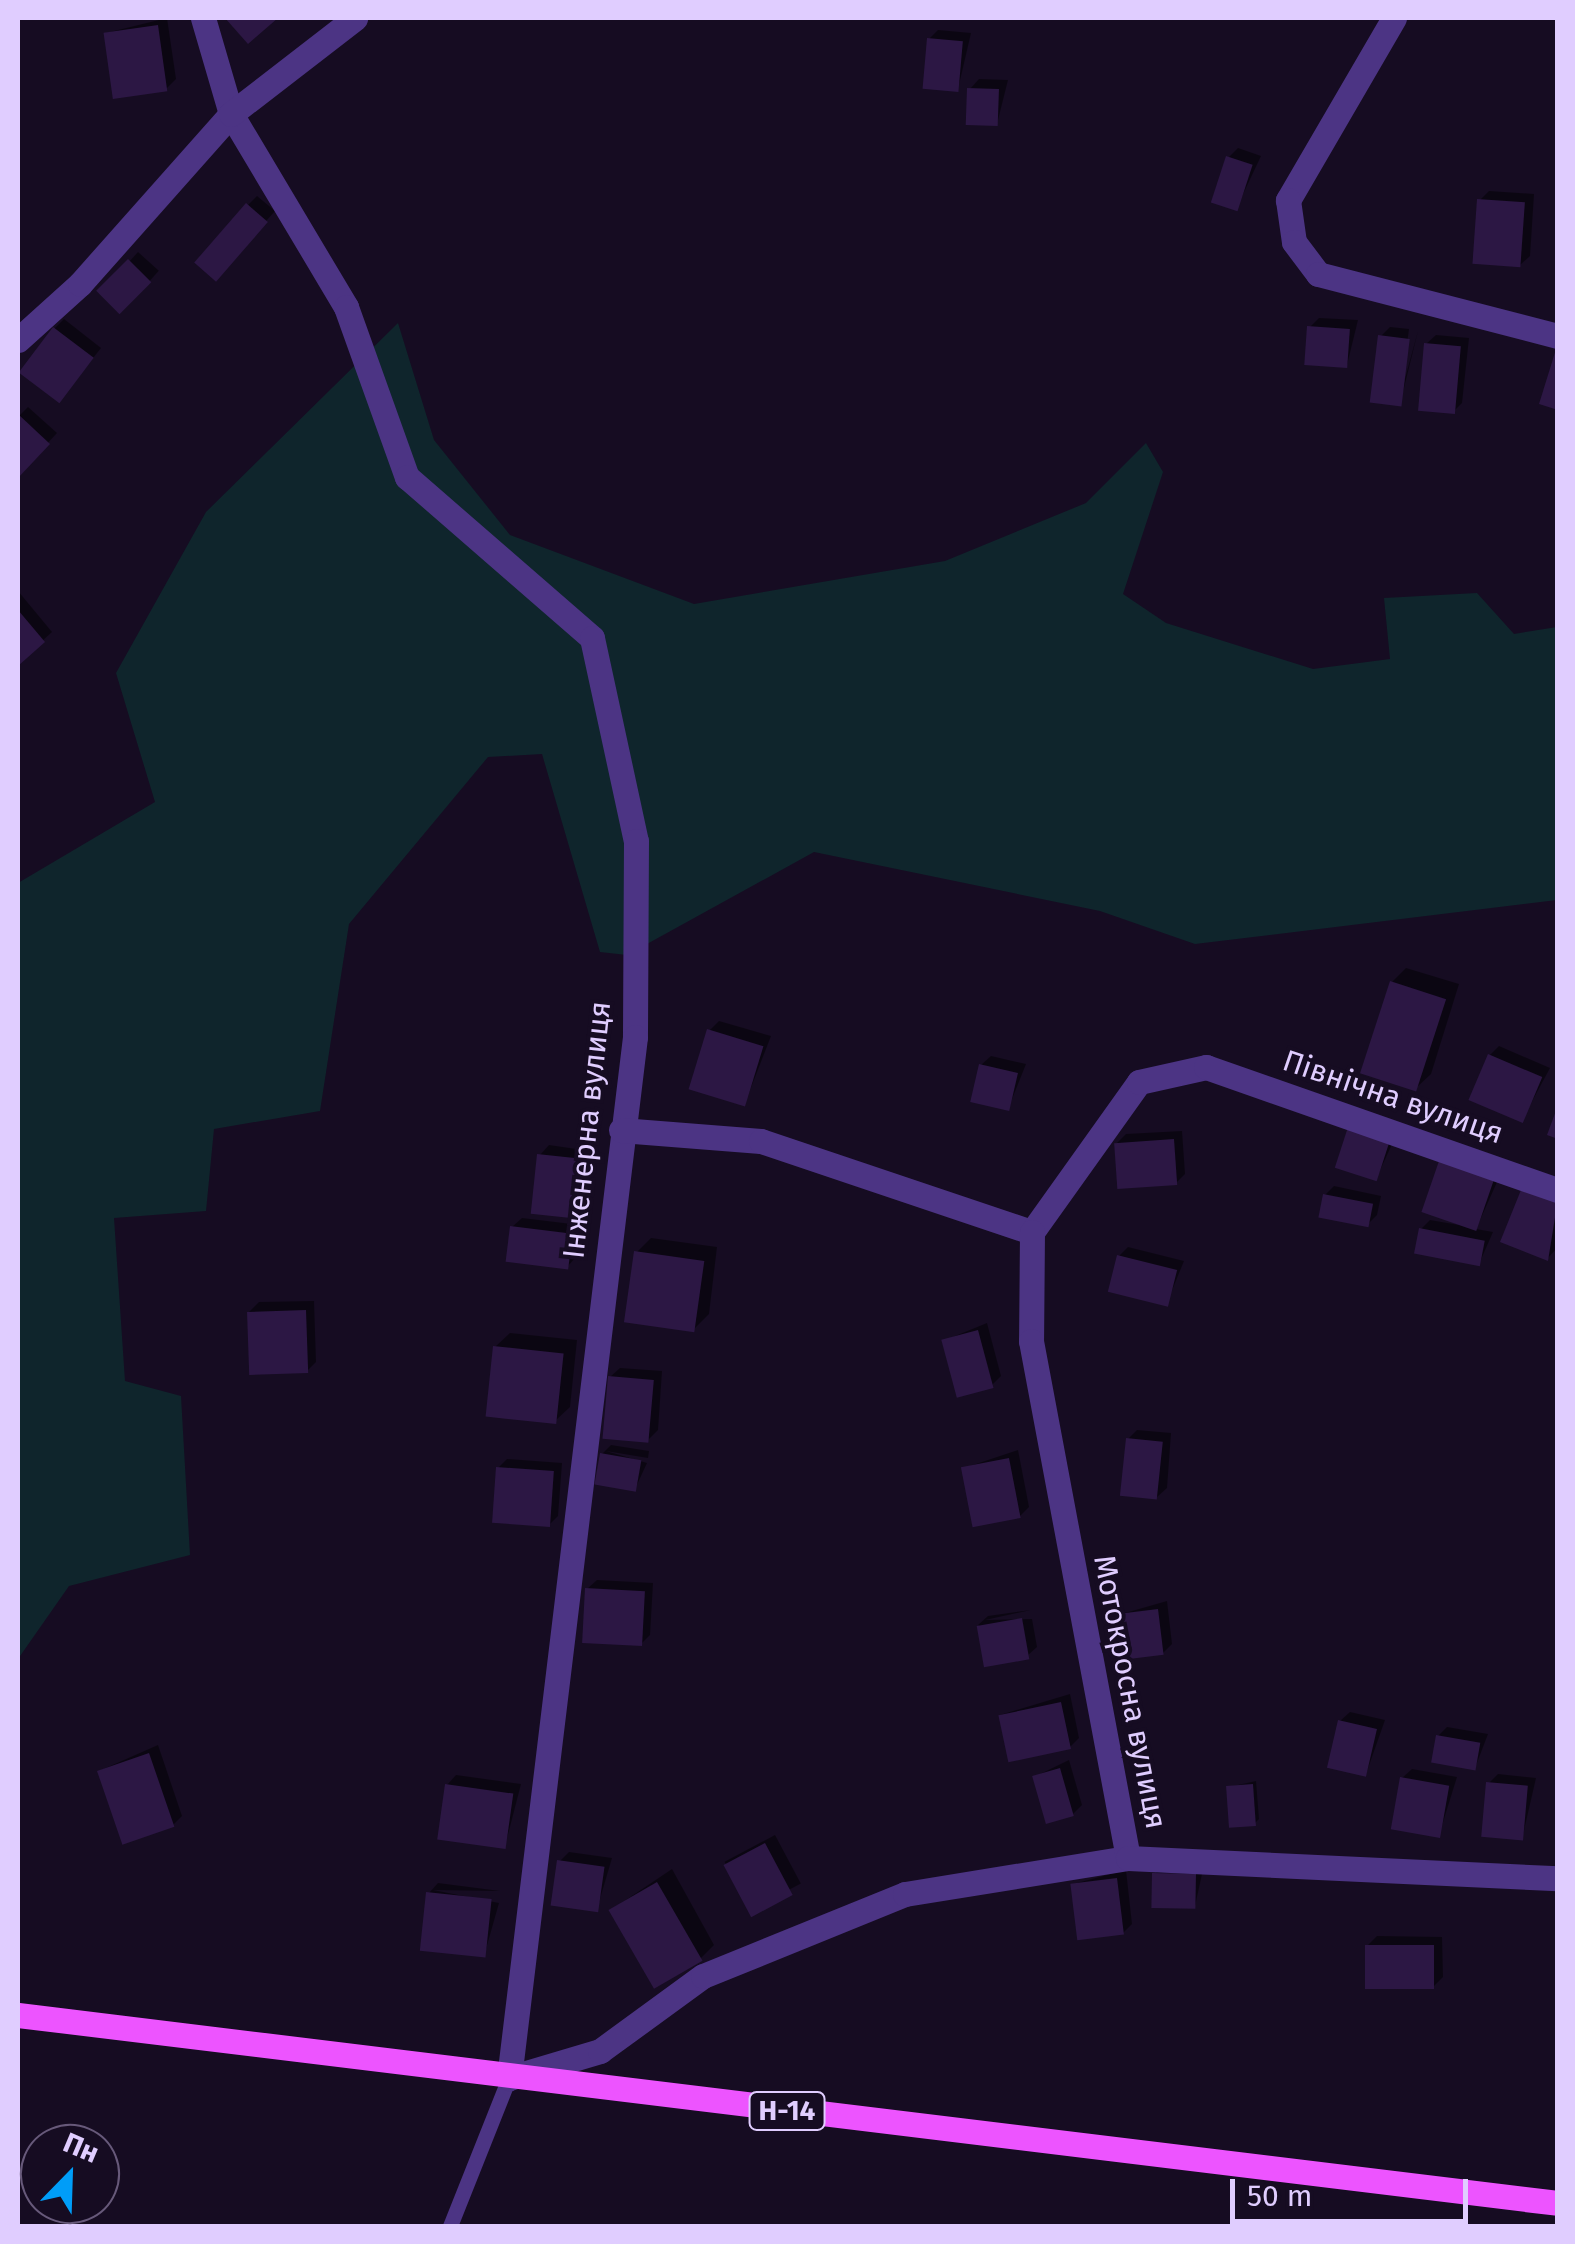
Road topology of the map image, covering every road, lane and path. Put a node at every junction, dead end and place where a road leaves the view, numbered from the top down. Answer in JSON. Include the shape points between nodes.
{"nodes":[{"id":1,"x":203,"y":18,"type":"edge"},
{"id":2,"x":355,"y":18,"type":"edge"},
{"id":3,"x":1394,"y":18,"type":"edge"},
{"id":4,"x":232,"y":114,"type":"junction"},
{"id":5,"x":1558,"y":336,"type":"edge"},
{"id":6,"x":18,"y":340,"type":"edge"},
{"id":7,"x":622,"y":1130,"type":"junction"},
{"id":8,"x":1558,"y":1190,"type":"edge"},
{"id":9,"x":1032,"y":1232,"type":"junction"},
{"id":10,"x":1128,"y":1858,"type":"junction"},
{"id":11,"x":1558,"y":1878,"type":"edge"},
{"id":12,"x":18,"y":2015,"type":"edge"},
{"id":13,"x":509,"y":2078,"type":"junction"},
{"id":14,"x":1558,"y":2204,"type":"edge"},
{"id":15,"x":450,"y":2226,"type":"edge"}],
"edges":[{"from":1,"to":4,"type":"street","name":"Інженерна вулиця"},
{"from":2,"to":4,"type":"street"},
{"from":3,"to":5,"type":"street","via":[[1288,200],[1294,242],[1318,274]]},
{"from":4,"to":6,"type":"street"},
{"from":4,"to":7,"type":"street","name":"Інженерна вулиця","via":[[346,306],[407,477],[592,638],[636,840],[635,1037]]},
{"from":7,"to":9,"type":"street","via":[[762,1141]]},
{"from":7,"to":13,"type":"street","name":"Інженерна вулиця"},
{"from":8,"to":9,"type":"street","name":"Північна вулиця","via":[[1206,1066],[1138,1082]]},
{"from":9,"to":10,"type":"street","name":"Мотокросна вулиця","via":[[1031,1341]]},
{"from":10,"to":11,"type":"street","name":"Мотокросна вулиця"},
{"from":10,"to":13,"type":"street","via":[[905,1894],[703,1976],[600,2051]]},
{"from":12,"to":13,"type":"main road","number":"Н-14"},
{"from":13,"to":14,"type":"main road","number":"Н-14"},
{"from":13,"to":15,"type":"lane"}]}
